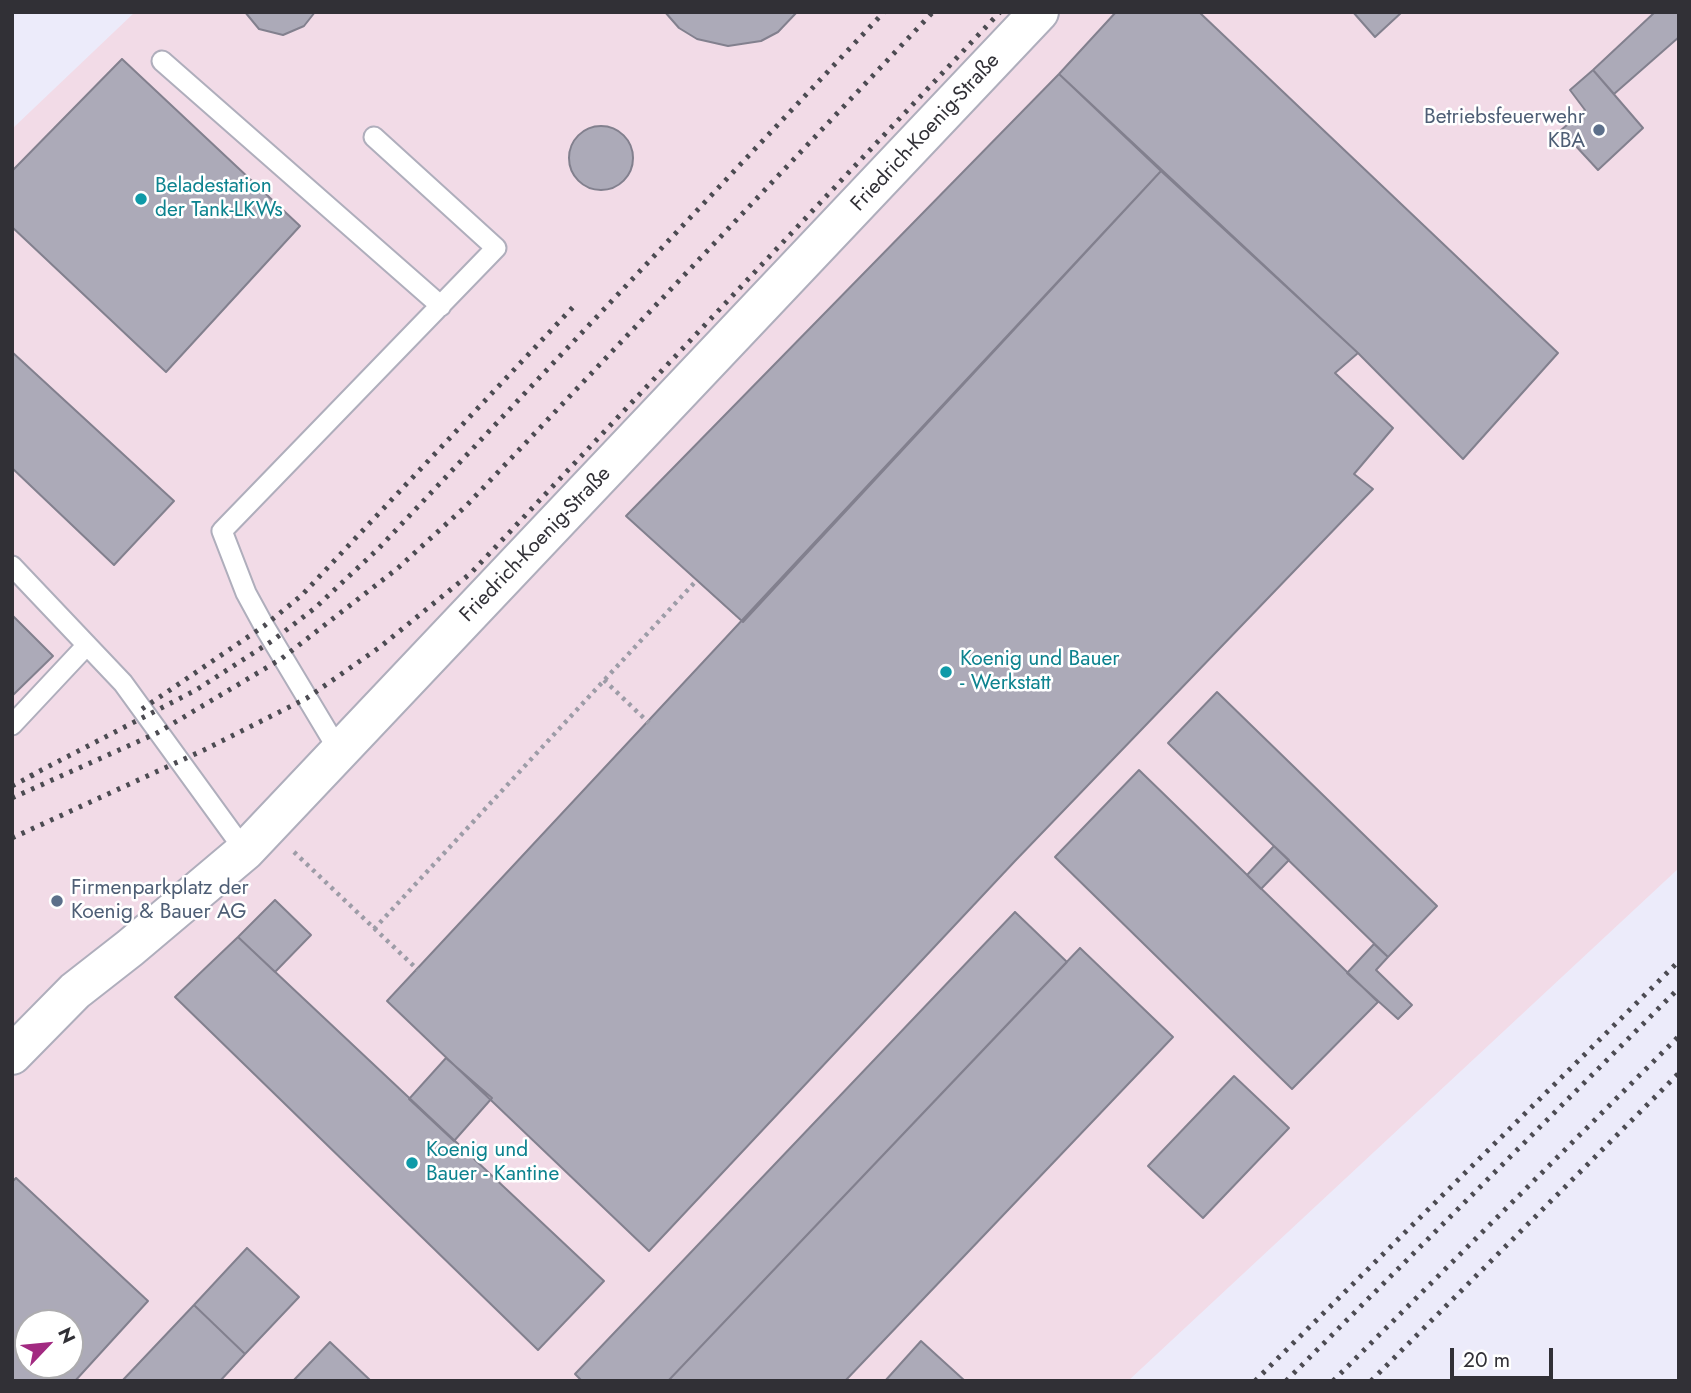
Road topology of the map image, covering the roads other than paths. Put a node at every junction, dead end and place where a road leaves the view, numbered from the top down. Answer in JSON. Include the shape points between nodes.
{"nodes":[{"id":1,"x":1039,"y":12,"type":"edge"},
{"id":2,"x":162,"y":61,"type":"dead end"},
{"id":3,"x":374,"y":137,"type":"dead end"},
{"id":4,"x":441,"y":306,"type":"junction"},
{"id":5,"x":12,"y":566,"type":"edge"},
{"id":6,"x":87,"y":645,"type":"junction"},
{"id":7,"x":12,"y":725,"type":"edge"},
{"id":8,"x":339,"y":751,"type":"junction"},
{"id":9,"x":256,"y":839,"type":"junction"},
{"id":10,"x":12,"y":1055,"type":"edge"}],
"edges":[{"from":1,"to":8,"type":"street","name":"Friedrich-Koenig-Straße"},
{"from":2,"to":4,"type":"lane"},
{"from":3,"to":4,"type":"lane","via":[[496,248]]},
{"from":4,"to":8,"type":"lane","via":[[222,531],[246,593]]},
{"from":5,"to":6,"type":"lane"},
{"from":6,"to":7,"type":"lane"},
{"from":6,"to":9,"type":"lane"},
{"from":8,"to":9,"type":"street","name":"Friedrich-Koenig-Straße"},
{"from":9,"to":10,"type":"street","name":"Friedrich-Koenig-Straße","via":[[75,991]]}]}
